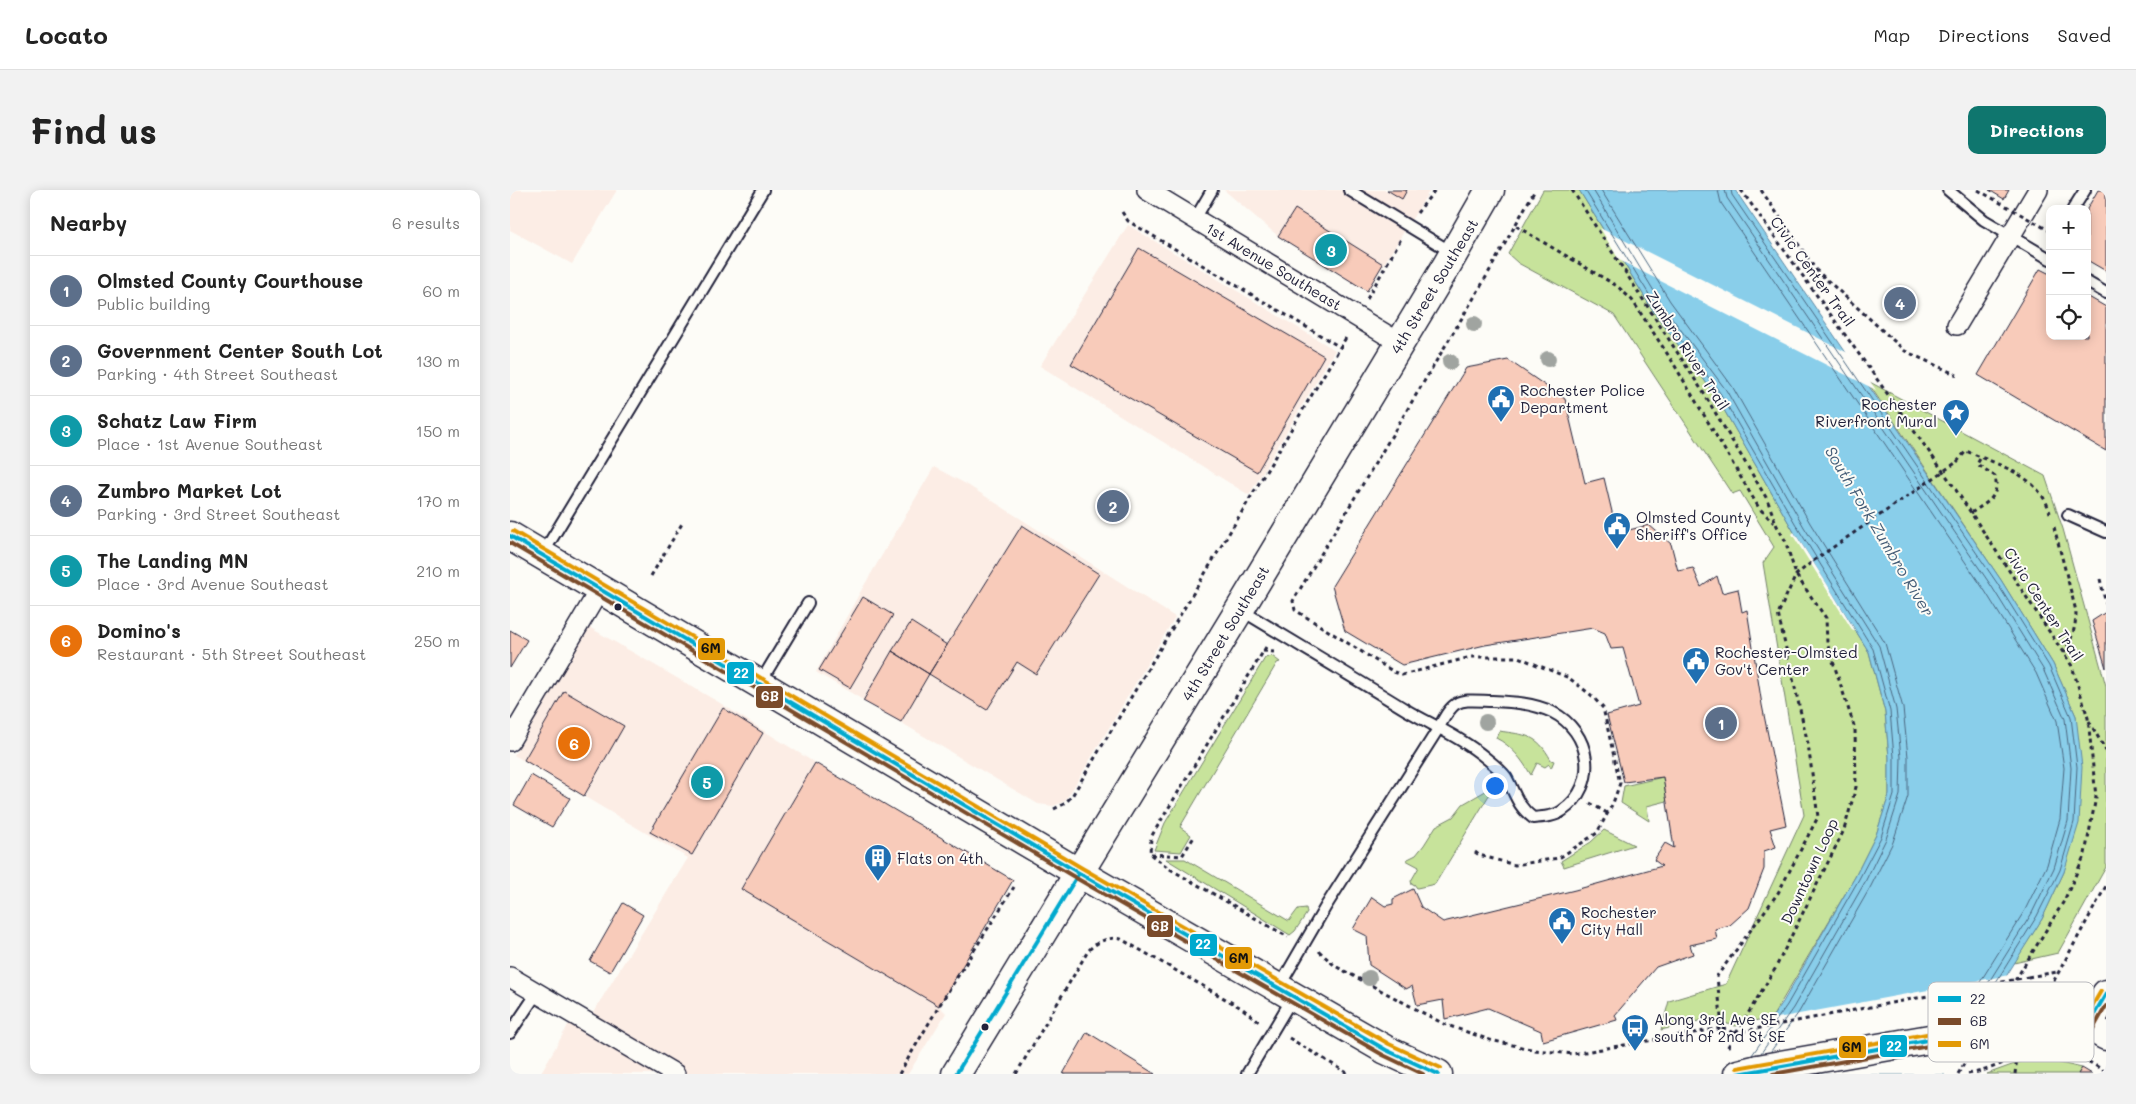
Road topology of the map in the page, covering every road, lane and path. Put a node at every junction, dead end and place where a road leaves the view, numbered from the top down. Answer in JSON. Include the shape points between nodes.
{"nodes":[{"id":1,"x":763,"y":190,"type":"edge"},
{"id":2,"x":1147,"y":190,"type":"edge"},
{"id":3,"x":1212,"y":190,"type":"edge"},
{"id":4,"x":1349,"y":190,"type":"edge"},
{"id":5,"x":1435,"y":190,"type":"edge"},
{"id":6,"x":1490,"y":190,"type":"edge"},
{"id":7,"x":1535,"y":190,"type":"edge"},
{"id":8,"x":1572,"y":190,"type":"edge"},
{"id":9,"x":1741,"y":190,"type":"edge"},
{"id":10,"x":1761,"y":190,"type":"edge"},
{"id":11,"x":1948,"y":190,"type":"edge"},
{"id":12,"x":1978,"y":190,"type":"edge"},
{"id":13,"x":2038,"y":190,"type":"edge"},
{"id":14,"x":2085,"y":190,"type":"edge"},
{"id":15,"x":2076,"y":205,"type":"edge"},
{"id":16,"x":1122,"y":212,"type":"dead end"},
{"id":17,"x":1195,"y":219,"type":"junction"},
{"id":18,"x":1408,"y":226,"type":"junction"},
{"id":19,"x":1516,"y":226,"type":"junction"},
{"id":20,"x":2046,"y":229,"type":"edge"},
{"id":21,"x":2010,"y":236,"type":"junction"},
{"id":22,"x":1454,"y":253,"type":"junction"},
{"id":23,"x":2046,"y":253,"type":"edge"},
{"id":24,"x":2091,"y":284,"type":"edge"},
{"id":25,"x":2106,"y":293,"type":"edge"},
{"id":26,"x":1358,"y":317,"type":"junction"},
{"id":27,"x":1957,"y":325,"type":"dead end"},
{"id":28,"x":1400,"y":343,"type":"junction"},
{"id":29,"x":1340,"y":347,"type":"junction"},
{"id":30,"x":1957,"y":375,"type":"dead end"},
{"id":31,"x":1981,"y":457,"type":"junction"},
{"id":32,"x":1972,"y":513,"type":"junction"},
{"id":33,"x":2068,"y":515,"type":"dead end"},
{"id":34,"x":2051,"y":517,"type":"dead end"},
{"id":35,"x":683,"y":522,"type":"dead end"},
{"id":36,"x":1777,"y":526,"type":"junction"},
{"id":37,"x":2054,"y":526,"type":"dead end"},
{"id":38,"x":2106,"y":532,"type":"edge"},
{"id":39,"x":510,"y":536,"type":"edge"},
{"id":40,"x":542,"y":555,"type":"junction"},
{"id":41,"x":1796,"y":575,"type":"junction"},
{"id":42,"x":651,"y":576,"type":"dead end"},
{"id":43,"x":2100,"y":579,"type":"dead end"},
{"id":44,"x":600,"y":589,"type":"junction"},
{"id":45,"x":808,"y":603,"type":"dead end"},
{"id":46,"x":2106,"y":604,"type":"edge"},
{"id":47,"x":1240,"y":609,"type":"junction"},
{"id":48,"x":1266,"y":647,"type":"dead end"},
{"id":49,"x":2064,"y":653,"type":"junction"},
{"id":50,"x":760,"y":684,"type":"junction"},
{"id":51,"x":2088,"y":718,"type":"junction"},
{"id":52,"x":1438,"y":729,"type":"junction"},
{"id":53,"x":510,"y":741,"type":"edge"},
{"id":54,"x":2106,"y":751,"type":"edge"},
{"id":55,"x":1586,"y":800,"type":"dead end"},
{"id":56,"x":1054,"y":809,"type":"dead end"},
{"id":57,"x":1607,"y":813,"type":"junction"},
{"id":58,"x":1194,"y":837,"type":"dead end"},
{"id":59,"x":1475,"y":852,"type":"dead end"},
{"id":60,"x":1150,"y":854,"type":"junction"},
{"id":61,"x":1080,"y":873,"type":"junction"},
{"id":62,"x":2106,"y":886,"type":"edge"},
{"id":63,"x":1014,"y":887,"type":"dead end"},
{"id":64,"x":1303,"y":945,"type":"junction"},
{"id":65,"x":2068,"y":952,"type":"dead end"},
{"id":66,"x":2058,"y":971,"type":"dead end"},
{"id":67,"x":510,"y":977,"type":"edge"},
{"id":68,"x":2002,"y":982,"type":"edge"},
{"id":69,"x":2014,"y":982,"type":"edge"},
{"id":70,"x":1286,"y":992,"type":"junction"},
{"id":71,"x":537,"y":993,"type":"junction"},
{"id":72,"x":2106,"y":994,"type":"edge"},
{"id":73,"x":1928,"y":996,"type":"edge"},
{"id":74,"x":1722,"y":1028,"type":"junction"},
{"id":75,"x":1273,"y":1030,"type":"junction"},
{"id":76,"x":2097,"y":1030,"type":"edge"},
{"id":77,"x":510,"y":1033,"type":"edge"},
{"id":78,"x":1928,"y":1037,"type":"edge"},
{"id":79,"x":1966,"y":1062,"type":"edge"},
{"id":80,"x":2006,"y":1062,"type":"edge"},
{"id":81,"x":2089,"y":1062,"type":"edge"},
{"id":82,"x":1729,"y":1066,"type":"edge"},
{"id":83,"x":2106,"y":1072,"type":"edge"},
{"id":84,"x":675,"y":1074,"type":"edge"},
{"id":85,"x":899,"y":1074,"type":"edge"},
{"id":86,"x":956,"y":1074,"type":"edge"},
{"id":87,"x":1016,"y":1074,"type":"edge"},
{"id":88,"x":1247,"y":1074,"type":"edge"},
{"id":89,"x":1349,"y":1074,"type":"edge"},
{"id":90,"x":1438,"y":1074,"type":"edge"},
{"id":91,"x":1958,"y":1074,"type":"edge"},
{"id":92,"x":1968,"y":1074,"type":"edge"}],
"edges":[{"from":1,"to":40,"type":"lane"},
{"from":2,"to":17,"type":"street","name":"1st Avenue Southeast"},
{"from":3,"to":17,"type":"lane"},
{"from":4,"to":18,"type":"lane"},
{"from":5,"to":18,"type":"path"},
{"from":6,"to":22,"type":"main road","name":"4th Street Southeast"},
{"from":7,"to":19,"type":"path"},
{"from":8,"to":36,"type":"path","name":"Zumbro River Trail","via":[[1703,392],[1767,499]]},
{"from":9,"to":32,"type":"path","name":"Civic Center Trail"},
{"from":10,"to":30,"type":"path","via":[[1816,270],[1905,351]]},
{"from":11,"to":21,"type":"lane","via":[[1984,220]]},
{"from":12,"to":20,"type":"path","bridge":true},
{"from":13,"to":21,"type":"street"},
{"from":14,"to":15,"type":"lane"},
{"from":16,"to":29,"type":"path","via":[[1128,220]]},
{"from":17,"to":26,"type":"street","name":"1st Avenue Southeast"},
{"from":18,"to":22,"type":"lane"},
{"from":18,"to":26,"type":"path"},
{"from":19,"to":36,"type":"path","via":[[1617,286],[1632,300],[1759,508]]},
{"from":19,"to":57,"type":"path","via":[[1293,606],[1402,675],[1471,657],[1518,657],[1569,678],[1603,708],[1620,783]]},
{"from":21,"to":23,"type":"lane"},
{"from":21,"to":27,"type":"street"},
{"from":22,"to":28,"type":"main road","name":"4th Street Southeast"},
{"from":24,"to":25,"type":"lane"},
{"from":26,"to":28,"type":"street","name":"1st Avenue Southeast"},
{"from":26,"to":29,"type":"path"},
{"from":28,"to":47,"type":"main road","name":"4th Street Southeast"},
{"from":29,"to":56,"type":"path","via":[[1072,796]]},
{"from":31,"to":32,"type":"path","via":[[1977,464],[1995,476],[1997,487],[1993,497]]},
{"from":31,"to":34,"type":"path","via":[[2035,484],[2049,507]]},
{"from":31,"to":41,"type":"path","bridge":true,"via":[[1966,451],[1957,462]]},
{"from":32,"to":49,"type":"path","name":"Civic Center Trail"},
{"from":33,"to":38,"type":"lane"},
{"from":35,"to":42,"type":"path"},
{"from":36,"to":41,"type":"path","name":"Downtown Loop"},
{"from":37,"to":49,"type":"path","via":[[2076,611],[2076,626]]},
{"from":39,"to":40,"type":"main road"},
{"from":40,"to":44,"type":"main road"},
{"from":41,"to":74,"type":"path","via":[[1778,614],[1808,744],[1818,817],[1778,893],[1717,976]]},
{"from":41,"to":82,"type":"path","name":"Downtown Loop","via":[[1826,618],[1827,643],[1855,729],[1856,787],[1844,830]]},
{"from":43,"to":46,"type":"path"},
{"from":44,"to":50,"type":"main road"},
{"from":44,"to":53,"type":"street"},
{"from":45,"to":50,"type":"lane"},
{"from":47,"to":52,"type":"lane"},
{"from":47,"to":61,"type":"main road","name":"4th Street Southeast"},
{"from":48,"to":60,"type":"path","via":[[1151,837]]},
{"from":49,"to":51,"type":"path","name":"Civic Center Trail","via":[[2072,666]]},
{"from":50,"to":61,"type":"main road"},
{"from":51,"to":54,"type":"path"},
{"from":51,"to":69,"type":"path","name":"Civic Center Trail","via":[[2096,797],[2084,854],[2064,901]]},
{"from":52,"to":52,"type":"lane","via":[[1485,757],[1505,775],[1522,809],[1532,818],[1562,812],[1577,796],[1586,777],[1588,762],[1582,742],[1569,724],[1552,712],[1521,702],[1459,701],[1449,708]]},
{"from":52,"to":64,"type":"lane"},
{"from":55,"to":57,"type":"path"},
{"from":57,"to":59,"type":"path","via":[[1596,833],[1559,858],[1515,865]]},
{"from":58,"to":60,"type":"path","via":[[1182,856]]},
{"from":60,"to":64,"type":"path","via":[[1170,869]]},
{"from":61,"to":70,"type":"main road"},
{"from":61,"to":86,"type":"main road","name":"4th Street Southeast"},
{"from":62,"to":65,"type":"path"},
{"from":63,"to":85,"type":"path"},
{"from":64,"to":70,"type":"lane"},
{"from":64,"to":74,"type":"path","via":[[1324,954],[1325,959],[1350,975],[1444,1024],[1490,1040],[1535,1050],[1574,1054]]},
{"from":66,"to":68,"type":"path","bridge":true},
{"from":67,"to":71,"type":"street"},
{"from":70,"to":75,"type":"lane"},
{"from":70,"to":90,"type":"main road","via":[[1386,1050]]},
{"from":71,"to":77,"type":"lane"},
{"from":71,"to":84,"type":"street"},
{"from":72,"to":76,"type":"main road"},
{"from":73,"to":74,"type":"path","bridge":true,"via":[[1734,1033]]},
{"from":75,"to":87,"type":"path","via":[[1243,1009],[1113,937],[1088,951]]},
{"from":75,"to":88,"type":"lane"},
{"from":75,"to":89,"type":"path"},
{"from":78,"to":82,"type":"main road","bridge":true},
{"from":79,"to":91,"type":"path"},
{"from":80,"to":92,"type":"path"},
{"from":81,"to":83,"type":"path"}]}
